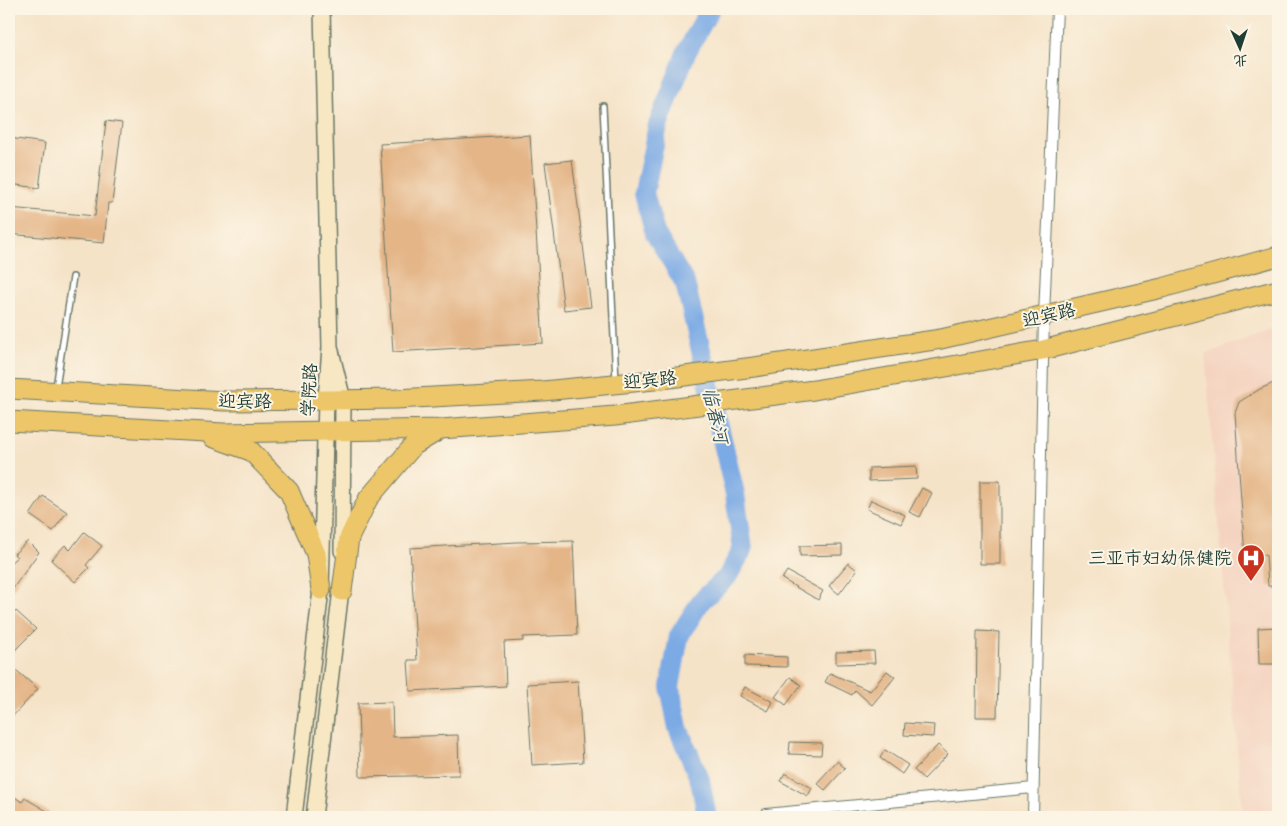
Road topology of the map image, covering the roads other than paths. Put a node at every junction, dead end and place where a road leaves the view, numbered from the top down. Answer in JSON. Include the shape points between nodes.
{"nodes":[{"id":1,"x":322,"y":9,"type":"edge"},
{"id":2,"x":1057,"y":9,"type":"edge"},
{"id":3,"x":603,"y":106,"type":"dead end"},
{"id":4,"x":1278,"y":256,"type":"edge"},
{"id":5,"x":73,"y":277,"type":"dead end"},
{"id":6,"x":1278,"y":290,"type":"edge"},
{"id":7,"x":1044,"y":316,"type":"junction"},
{"id":8,"x":1043,"y":350,"type":"junction"},
{"id":9,"x":616,"y":384,"type":"junction"},
{"id":10,"x":9,"y":389,"type":"edge"},
{"id":11,"x":55,"y":392,"type":"junction"},
{"id":12,"x":334,"y":400,"type":"junction"},
{"id":13,"x":9,"y":421,"type":"edge"},
{"id":14,"x":441,"y":429,"type":"junction"},
{"id":15,"x":194,"y":431,"type":"junction"},
{"id":16,"x":334,"y":431,"type":"junction"},
{"id":17,"x":321,"y":590,"type":"junction"},
{"id":18,"x":342,"y":591,"type":"junction"},
{"id":19,"x":1033,"y":788,"type":"junction"},
{"id":20,"x":766,"y":814,"type":"dead end"},
{"id":21,"x":294,"y":817,"type":"edge"},
{"id":22,"x":314,"y":817,"type":"edge"},
{"id":23,"x":1033,"y":817,"type":"edge"}],
"edges":[{"from":1,"to":12,"type":"main road","name":"学院路"},
{"from":2,"to":7,"type":"street"},
{"from":3,"to":9,"type":"lane"},
{"from":4,"to":7,"type":"highway","name":"迎宾路"},
{"from":5,"to":11,"type":"lane"},
{"from":6,"to":8,"type":"highway","name":"迎宾路"},
{"from":7,"to":8,"type":"street"},
{"from":7,"to":9,"type":"highway","name":"迎宾路","via":[[941,339],[754,368]]},
{"from":8,"to":14,"type":"highway","name":"迎宾路","via":[[758,398],[615,416]]},
{"from":8,"to":19,"type":"street"},
{"from":9,"to":12,"type":"highway","name":"迎宾路","via":[[543,391]]},
{"from":10,"to":11,"type":"highway","name":"迎宾路"},
{"from":11,"to":12,"type":"highway","name":"迎宾路","via":[[224,401]]},
{"from":12,"to":16,"type":"main road","name":"学院路"},
{"from":13,"to":15,"type":"highway","name":"迎宾路"},
{"from":14,"to":16,"type":"highway","name":"迎宾路"},
{"from":14,"to":18,"type":"highway","via":[[414,446],[368,499],[349,538]]},
{"from":15,"to":16,"type":"highway","name":"迎宾路"},
{"from":15,"to":17,"type":"highway","via":[[252,451],[289,491],[316,554]]},
{"from":16,"to":17,"type":"main road","name":"学院路"},
{"from":16,"to":18,"type":"main road","name":"学院路"},
{"from":17,"to":21,"type":"main road","name":"学院路"},
{"from":18,"to":22,"type":"main road","name":"学院路"},
{"from":19,"to":20,"type":"street"},
{"from":19,"to":23,"type":"street"}]}
